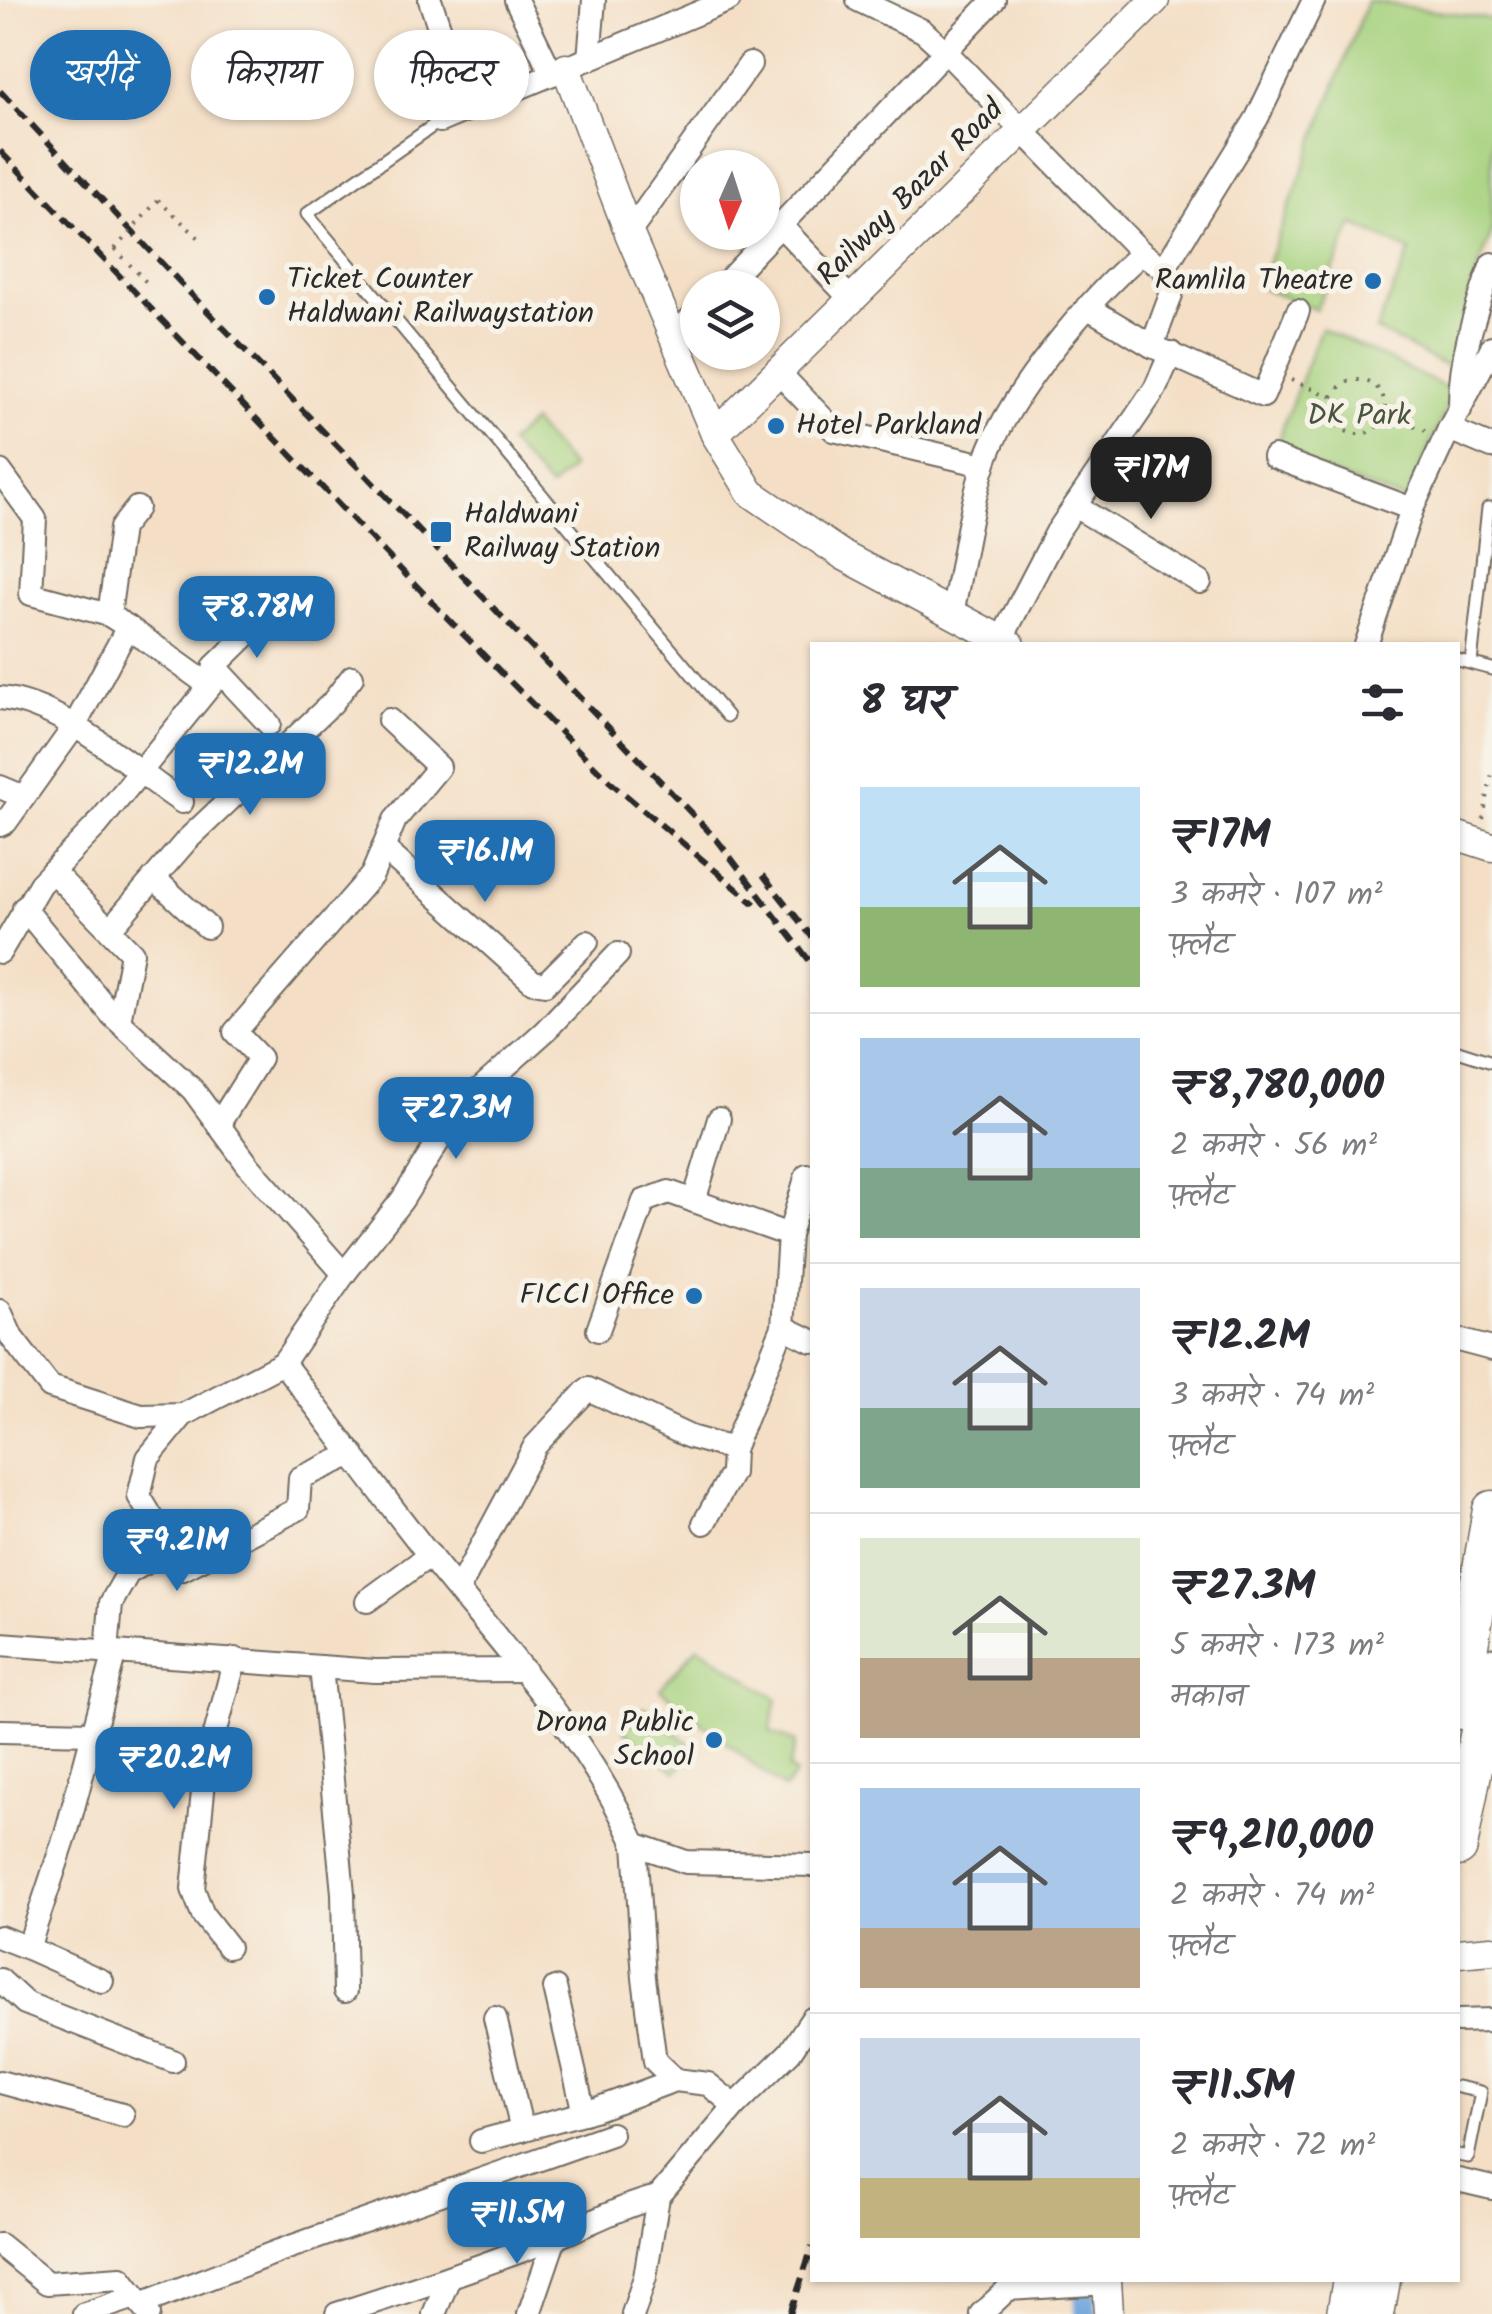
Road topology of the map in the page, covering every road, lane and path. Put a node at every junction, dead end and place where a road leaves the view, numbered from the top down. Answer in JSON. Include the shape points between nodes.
{"nodes":[{"id":1,"x":430,"y":0,"type":"edge"},
{"id":2,"x":516,"y":0,"type":"edge"},
{"id":3,"x":594,"y":0,"type":"edge"},
{"id":4,"x":728,"y":0,"type":"edge"},
{"id":5,"x":858,"y":0,"type":"edge"},
{"id":6,"x":994,"y":0,"type":"edge"},
{"id":7,"x":1155,"y":0,"type":"edge"},
{"id":8,"x":1314,"y":0,"type":"edge"},
{"id":9,"x":440,"y":30,"type":"edge"},
{"id":10,"x":946,"y":52,"type":"junction"},
{"id":11,"x":750,"y":64,"type":"dead end"},
{"id":12,"x":569,"y":67,"type":"junction"},
{"id":13,"x":529,"y":84,"type":"edge"},
{"id":14,"x":440,"y":121,"type":"edge"},
{"id":15,"x":1020,"y":131,"type":"junction"},
{"id":16,"x":781,"y":226,"type":"junction"},
{"id":17,"x":629,"y":233,"type":"junction"},
{"id":18,"x":199,"y":238,"type":"dead end"},
{"id":19,"x":1142,"y":253,"type":"junction"},
{"id":20,"x":1492,"y":264,"type":"edge"},
{"id":21,"x":1164,"y":269,"type":"junction"},
{"id":22,"x":738,"y":270,"type":"edge"},
{"id":23,"x":148,"y":286,"type":"dead end"},
{"id":24,"x":850,"y":299,"type":"junction"},
{"id":25,"x":1087,"y":307,"type":"junction"},
{"id":26,"x":1298,"y":311,"type":"dead end"},
{"id":27,"x":680,"y":328,"type":"edge"},
{"id":28,"x":672,"y":336,"type":"junction"},
{"id":29,"x":1492,"y":347,"type":"edge"},
{"id":30,"x":1161,"y":350,"type":"junction"},
{"id":31,"x":778,"y":372,"type":"junction"},
{"id":32,"x":1273,"y":372,"type":"junction"},
{"id":33,"x":1333,"y":397,"type":"junction"},
{"id":34,"x":1385,"y":413,"type":"junction"},
{"id":35,"x":1451,"y":426,"type":"junction"},
{"id":36,"x":714,"y":434,"type":"junction"},
{"id":37,"x":1492,"y":447,"type":"edge"},
{"id":38,"x":1274,"y":457,"type":"dead end"},
{"id":39,"x":984,"y":465,"type":"junction"},
{"id":40,"x":0,"y":470,"type":"edge"},
{"id":41,"x":1075,"y":506,"type":"junction"},
{"id":42,"x":138,"y":508,"type":"dead end"},
{"id":43,"x":1492,"y":508,"type":"edge"},
{"id":44,"x":1412,"y":509,"type":"junction"},
{"id":45,"x":1200,"y":582,"type":"dead end"},
{"id":46,"x":952,"y":613,"type":"junction"},
{"id":47,"x":267,"y":615,"type":"dead end"},
{"id":48,"x":118,"y":621,"type":"junction"},
{"id":49,"x":1006,"y":642,"type":"edge"},
{"id":50,"x":1367,"y":642,"type":"edge"},
{"id":51,"x":1464,"y":662,"type":"edge"},
{"id":52,"x":1492,"y":669,"type":"edge"},
{"id":53,"x":212,"y":676,"type":"junction"},
{"id":54,"x":352,"y":677,"type":"dead end"},
{"id":55,"x":0,"y":698,"type":"edge"},
{"id":56,"x":727,"y":716,"type":"dead end"},
{"id":57,"x":389,"y":720,"type":"dead end"},
{"id":58,"x":269,"y":724,"type":"dead end"},
{"id":59,"x":74,"y":727,"type":"junction"},
{"id":60,"x":1492,"y":772,"type":"edge"},
{"id":61,"x":139,"y":773,"type":"junction"},
{"id":62,"x":0,"y":786,"type":"edge"},
{"id":63,"x":24,"y":797,"type":"junction"},
{"id":64,"x":182,"y":802,"type":"dead end"},
{"id":65,"x":0,"y":825,"type":"edge"},
{"id":66,"x":1476,"y":842,"type":"edge"},
{"id":67,"x":383,"y":848,"type":"junction"},
{"id":68,"x":52,"y":871,"type":"junction"},
{"id":69,"x":154,"y":878,"type":"junction"},
{"id":70,"x":24,"y":908,"type":"junction"},
{"id":71,"x":208,"y":927,"type":"dead end"},
{"id":72,"x":110,"y":929,"type":"junction"},
{"id":73,"x":587,"y":942,"type":"dead end"},
{"id":74,"x":0,"y":952,"type":"edge"},
{"id":75,"x":618,"y":954,"type":"dead end"},
{"id":76,"x":120,"y":1021,"type":"junction"},
{"id":77,"x":1460,"y":1052,"type":"edge"},
{"id":78,"x":1492,"y":1062,"type":"edge"},
{"id":79,"x":719,"y":1118,"type":"dead end"},
{"id":80,"x":218,"y":1125,"type":"junction"},
{"id":81,"x":808,"y":1175,"type":"dead end"},
{"id":82,"x":694,"y":1201,"type":"junction"},
{"id":83,"x":789,"y":1235,"type":"junction"},
{"id":84,"x":344,"y":1274,"type":"junction"},
{"id":85,"x":0,"y":1311,"type":"edge"},
{"id":86,"x":783,"y":1328,"type":"junction"},
{"id":87,"x":598,"y":1330,"type":"dead end"},
{"id":88,"x":810,"y":1340,"type":"edge"},
{"id":89,"x":1460,"y":1341,"type":"edge"},
{"id":90,"x":1492,"y":1349,"type":"edge"},
{"id":91,"x":283,"y":1363,"type":"junction"},
{"id":92,"x":184,"y":1415,"type":"junction"},
{"id":93,"x":733,"y":1449,"type":"junction"},
{"id":94,"x":352,"y":1454,"type":"junction"},
{"id":95,"x":1492,"y":1510,"type":"edge"},
{"id":96,"x":704,"y":1524,"type":"dead end"},
{"id":97,"x":171,"y":1548,"type":"junction"},
{"id":98,"x":430,"y":1556,"type":"junction"},
{"id":99,"x":1468,"y":1585,"type":"edge"},
{"id":100,"x":458,"y":1590,"type":"junction"},
{"id":101,"x":367,"y":1601,"type":"dead end"},
{"id":102,"x":0,"y":1644,"type":"edge"},
{"id":103,"x":111,"y":1652,"type":"junction"},
{"id":104,"x":235,"y":1660,"type":"junction"},
{"id":105,"x":1492,"y":1665,"type":"edge"},
{"id":106,"x":321,"y":1668,"type":"junction"},
{"id":107,"x":524,"y":1670,"type":"junction"},
{"id":108,"x":1460,"y":1685,"type":"edge"},
{"id":109,"x":0,"y":1731,"type":"edge"},
{"id":110,"x":94,"y":1733,"type":"junction"},
{"id":111,"x":1467,"y":1751,"type":"edge"},
{"id":112,"x":1460,"y":1826,"type":"edge"},
{"id":113,"x":635,"y":1844,"type":"junction"},
{"id":114,"x":810,"y":1865,"type":"edge"},
{"id":115,"x":0,"y":1938,"type":"edge"},
{"id":116,"x":228,"y":1947,"type":"dead end"},
{"id":117,"x":28,"y":1948,"type":"junction"},
{"id":118,"x":1492,"y":1950,"type":"edge"},
{"id":119,"x":1460,"y":1953,"type":"edge"},
{"id":120,"x":0,"y":1980,"type":"edge"},
{"id":121,"x":102,"y":1981,"type":"dead end"},
{"id":122,"x":556,"y":1988,"type":"dead end"},
{"id":123,"x":345,"y":1991,"type":"dead end"},
{"id":124,"x":495,"y":2018,"type":"dead end"},
{"id":125,"x":1492,"y":2020,"type":"edge"},
{"id":126,"x":1460,"y":2021,"type":"edge"},
{"id":127,"x":810,"y":2023,"type":"edge"},
{"id":128,"x":172,"y":2061,"type":"dead end"},
{"id":129,"x":675,"y":2080,"type":"junction"},
{"id":130,"x":0,"y":2082,"type":"edge"},
{"id":131,"x":1460,"y":2087,"type":"edge"},
{"id":132,"x":734,"y":2106,"type":"junction"},
{"id":133,"x":584,"y":2113,"type":"junction"},
{"id":134,"x":123,"y":2115,"type":"dead end"},
{"id":135,"x":522,"y":2130,"type":"junction"},
{"id":136,"x":611,"y":2134,"type":"dead end"},
{"id":137,"x":481,"y":2142,"type":"dead end"},
{"id":138,"x":1460,"y":2155,"type":"edge"},
{"id":139,"x":1460,"y":2180,"type":"edge"},
{"id":140,"x":1492,"y":2188,"type":"edge"},
{"id":141,"x":658,"y":2197,"type":"junction"},
{"id":142,"x":555,"y":2238,"type":"junction"},
{"id":143,"x":0,"y":2246,"type":"edge"},
{"id":144,"x":449,"y":2278,"type":"junction"},
{"id":145,"x":1095,"y":2282,"type":"edge"},
{"id":146,"x":1352,"y":2282,"type":"edge"},
{"id":147,"x":1381,"y":2282,"type":"edge"},
{"id":148,"x":142,"y":2305,"type":"edge"},
{"id":149,"x":84,"y":2314,"type":"edge"},
{"id":150,"x":337,"y":2314,"type":"edge"},
{"id":151,"x":434,"y":2314,"type":"edge"},
{"id":152,"x":529,"y":2314,"type":"edge"},
{"id":153,"x":633,"y":2314,"type":"edge"},
{"id":154,"x":981,"y":2314,"type":"edge"},
{"id":155,"x":1110,"y":2314,"type":"edge"},
{"id":156,"x":1346,"y":2314,"type":"edge"},
{"id":157,"x":1376,"y":2314,"type":"edge"}],
"edges":[{"from":1,"to":9,"type":"street"},
{"from":2,"to":12,"type":"street"},
{"from":3,"to":12,"type":"street"},
{"from":4,"to":12,"type":"street"},
{"from":5,"to":10,"type":"street","via":[[923,31]]},
{"from":6,"to":10,"type":"street"},
{"from":7,"to":15,"type":"street","name":"Railway Bazar Road"},
{"from":8,"to":21,"type":"street","via":[[1257,118]]},
{"from":10,"to":15,"type":"street"},
{"from":10,"to":16,"type":"street"},
{"from":11,"to":17,"type":"street"},
{"from":12,"to":13,"type":"street"},
{"from":12,"to":17,"type":"street"},
{"from":14,"to":56,"type":"lane","via":[[307,214]]},
{"from":15,"to":19,"type":"street"},
{"from":15,"to":24,"type":"street","name":"Railway Bazar Road"},
{"from":16,"to":22,"type":"street"},
{"from":16,"to":24,"type":"street"},
{"from":17,"to":28,"type":"street"},
{"from":18,"to":23,"type":"path","bridge":true,"via":[[158,200],[115,249]]},
{"from":19,"to":21,"type":"street"},
{"from":19,"to":25,"type":"street"},
{"from":20,"to":35,"type":"street","via":[[1473,316]]},
{"from":21,"to":30,"type":"street","via":[[1172,292]]},
{"from":24,"to":31,"type":"street","name":"Railway Bazar Road"},
{"from":25,"to":30,"type":"street"},
{"from":25,"to":39,"type":"street","via":[[999,426]]},
{"from":26,"to":32,"type":"street"},
{"from":27,"to":28,"type":"street"},
{"from":28,"to":36,"type":"street"},
{"from":29,"to":35,"type":"street"},
{"from":30,"to":32,"type":"street","via":[[1264,396]]},
{"from":30,"to":41,"type":"street","via":[[1155,390]]},
{"from":31,"to":36,"type":"street","name":"Railway Bazar Road"},
{"from":31,"to":39,"type":"street","via":[[834,430]]},
{"from":32,"to":33,"type":"path"},
{"from":33,"to":34,"type":"path","via":[[1344,384],[1362,380],[1383,396]]},
{"from":33,"to":34,"type":"path","via":[[1332,415],[1350,434],[1368,433]]},
{"from":34,"to":35,"type":"path"},
{"from":35,"to":37,"type":"street"},
{"from":35,"to":44,"type":"street"},
{"from":36,"to":46,"type":"street","via":[[750,492],[844,556]]},
{"from":38,"to":44,"type":"street"},
{"from":39,"to":46,"type":"street"},
{"from":40,"to":48,"type":"street","via":[[35,519],[32,594]]},
{"from":41,"to":45,"type":"street"},
{"from":41,"to":49,"type":"street"},
{"from":42,"to":48,"type":"street","via":[[121,528]]},
{"from":43,"to":51,"type":"lane"},
{"from":44,"to":50,"type":"street"},
{"from":46,"to":49,"type":"street"},
{"from":47,"to":53,"type":"street"},
{"from":48,"to":53,"type":"street"},
{"from":48,"to":59,"type":"street"},
{"from":51,"to":52,"type":"lane"},
{"from":53,"to":58,"type":"street"},
{"from":53,"to":61,"type":"street"},
{"from":54,"to":69,"type":"street"},
{"from":55,"to":59,"type":"street","via":[[20,700]]},
{"from":57,"to":67,"type":"street","via":[[439,767],[395,820]]},
{"from":59,"to":61,"type":"street"},
{"from":59,"to":63,"type":"street"},
{"from":60,"to":66,"type":"path"},
{"from":61,"to":64,"type":"street"},
{"from":61,"to":68,"type":"street"},
{"from":62,"to":63,"type":"street"},
{"from":63,"to":65,"type":"street"},
{"from":67,"to":73,"type":"street","via":[[533,982],[545,984]]},
{"from":67,"to":80,"type":"street","via":[[372,874],[235,1032],[260,1058]]},
{"from":68,"to":70,"type":"street"},
{"from":68,"to":72,"type":"street"},
{"from":69,"to":71,"type":"street"},
{"from":69,"to":72,"type":"street"},
{"from":70,"to":74,"type":"street"},
{"from":70,"to":76,"type":"street"},
{"from":72,"to":76,"type":"street","via":[[132,952]]},
{"from":75,"to":84,"type":"street","via":[[459,1108],[402,1200]]},
{"from":76,"to":80,"type":"street","via":[[192,1090]]},
{"from":77,"to":78,"type":"lane"},
{"from":79,"to":82,"type":"street"},
{"from":80,"to":84,"type":"street"},
{"from":81,"to":83,"type":"street"},
{"from":82,"to":83,"type":"street"},
{"from":82,"to":87,"type":"street","via":[[669,1192],[644,1202]]},
{"from":83,"to":86,"type":"street"},
{"from":84,"to":91,"type":"street"},
{"from":85,"to":92,"type":"street","via":[[50,1387],[140,1416]]},
{"from":86,"to":88,"type":"street"},
{"from":86,"to":93,"type":"street"},
{"from":89,"to":90,"type":"street"},
{"from":91,"to":92,"type":"street"},
{"from":91,"to":94,"type":"street"},
{"from":92,"to":97,"type":"street","via":[[148,1458],[140,1496]]},
{"from":93,"to":96,"type":"street","via":[[732,1473]]},
{"from":93,"to":100,"type":"street","via":[[690,1437],[588,1390],[535,1446]]},
{"from":94,"to":97,"type":"street","via":[[300,1478],[298,1509],[183,1569]]},
{"from":94,"to":98,"type":"street"},
{"from":95,"to":99,"type":"highway"},
{"from":97,"to":103,"type":"street","via":[[128,1573],[111,1604]]},
{"from":98,"to":100,"type":"street"},
{"from":98,"to":101,"type":"street"},
{"from":99,"to":108,"type":"highway"},
{"from":100,"to":107,"type":"street"},
{"from":102,"to":103,"type":"street"},
{"from":103,"to":104,"type":"street"},
{"from":103,"to":110,"type":"street"},
{"from":104,"to":106,"type":"street"},
{"from":104,"to":116,"type":"street","via":[[205,1772],[192,1889]]},
{"from":105,"to":111,"type":"highway"},
{"from":106,"to":107,"type":"street"},
{"from":106,"to":123,"type":"street","via":[[344,1893]]},
{"from":107,"to":113,"type":"street","via":[[616,1802]]},
{"from":109,"to":110,"type":"street"},
{"from":110,"to":117,"type":"street"},
{"from":111,"to":112,"type":"highway"},
{"from":113,"to":114,"type":"street","via":[[686,1862]]},
{"from":113,"to":129,"type":"street","via":[[655,2060]]},
{"from":115,"to":117,"type":"street"},
{"from":117,"to":121,"type":"street"},
{"from":118,"to":119,"type":"street"},
{"from":120,"to":128,"type":"street","via":[[26,2003]]},
{"from":122,"to":133,"type":"street"},
{"from":124,"to":135,"type":"street"},
{"from":125,"to":126,"type":"street"},
{"from":127,"to":132,"type":"street"},
{"from":129,"to":132,"type":"street","via":[[708,2084]]},
{"from":129,"to":133,"type":"street"},
{"from":130,"to":134,"type":"street"},
{"from":131,"to":138,"type":"lane","via":[[1481,2092],[1468,2157]]},
{"from":132,"to":141,"type":"street"},
{"from":133,"to":135,"type":"street"},
{"from":135,"to":137,"type":"street"},
{"from":136,"to":148,"type":"street"},
{"from":139,"to":140,"type":"street"},
{"from":141,"to":142,"type":"street"},
{"from":141,"to":153,"type":"street"},
{"from":142,"to":144,"type":"street"},
{"from":142,"to":152,"type":"street"},
{"from":143,"to":148,"type":"street","via":[[47,2283],[120,2278]]},
{"from":144,"to":150,"type":"street"},
{"from":144,"to":151,"type":"street"},
{"from":145,"to":154,"type":"street","via":[[1008,2288]]},
{"from":145,"to":155,"type":"street"},
{"from":146,"to":156,"type":"highway"},
{"from":147,"to":157,"type":"highway"},
{"from":148,"to":149,"type":"street"}]}
